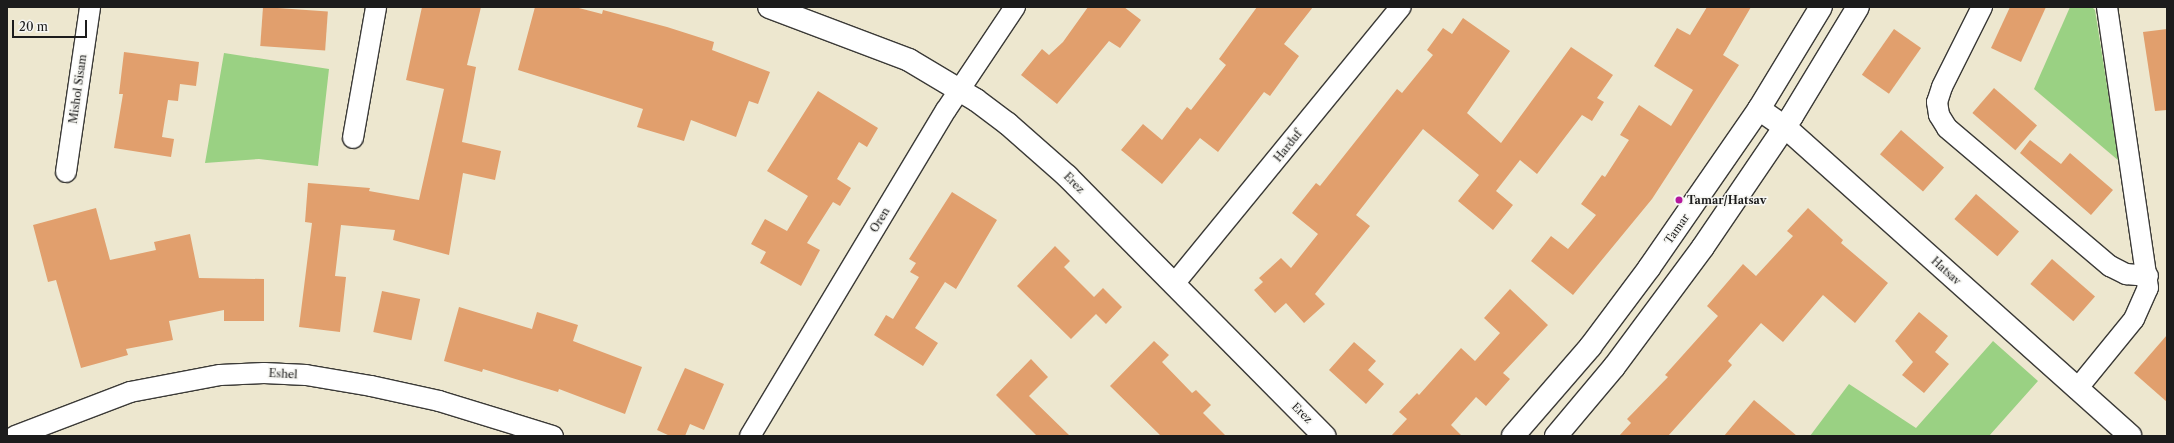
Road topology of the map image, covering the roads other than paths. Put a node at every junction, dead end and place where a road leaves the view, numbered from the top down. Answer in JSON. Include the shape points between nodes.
{"nodes":[{"id":1,"x":90,"y":7,"type":"edge"},
{"id":2,"x":376,"y":7,"type":"edge"},
{"id":3,"x":769,"y":7,"type":"edge"},
{"id":4,"x":1014,"y":7,"type":"edge"},
{"id":5,"x":1401,"y":7,"type":"edge"},
{"id":6,"x":1821,"y":7,"type":"edge"},
{"id":7,"x":1858,"y":7,"type":"edge"},
{"id":8,"x":1982,"y":7,"type":"edge"},
{"id":9,"x":2107,"y":7,"type":"edge"},
{"id":10,"x":959,"y":89,"type":"junction"},
{"id":11,"x":1759,"y":109,"type":"junction"},
{"id":12,"x":1785,"y":127,"type":"junction"},
{"id":13,"x":353,"y":138,"type":"dead end"},
{"id":14,"x":66,"y":172,"type":"dead end"},
{"id":15,"x":2148,"y":276,"type":"junction"},
{"id":16,"x":1174,"y":284,"type":"junction"},
{"id":17,"x":2077,"y":389,"type":"junction"},
{"id":18,"x":15,"y":436,"type":"edge"},
{"id":19,"x":553,"y":436,"type":"edge"},
{"id":20,"x":750,"y":436,"type":"edge"},
{"id":21,"x":1324,"y":436,"type":"edge"},
{"id":22,"x":1513,"y":436,"type":"edge"},
{"id":23,"x":1556,"y":436,"type":"edge"},
{"id":24,"x":2130,"y":436,"type":"edge"}],
"edges":[{"from":1,"to":14,"type":"street","name":"Mishol Sisam"},
{"from":2,"to":13,"type":"street"},
{"from":3,"to":10,"type":"street","name":"Erez","via":[[872,43]]},
{"from":4,"to":10,"type":"street","name":"Oren"},
{"from":5,"to":16,"type":"street","name":"Harduf"},
{"from":6,"to":11,"type":"street","name":"Tamar"},
{"from":7,"to":12,"type":"street"},
{"from":8,"to":15,"type":"street","via":[[1942,87],[1937,102],[1939,115],[1948,128],[2110,266],[2126,274]]},
{"from":9,"to":15,"type":"street"},
{"from":10,"to":16,"type":"street","name":"Erez","via":[[1038,149]]},
{"from":10,"to":20,"type":"street","name":"Oren"},
{"from":11,"to":12,"type":"street","name":"Hatsav"},
{"from":11,"to":22,"type":"street","name":"Tamar","via":[[1620,308]]},
{"from":12,"to":17,"type":"street","name":"Hatsav"},
{"from":12,"to":23,"type":"street","via":[[1654,316]]},
{"from":15,"to":17,"type":"street","via":[[2148,293],[2140,311]]},
{"from":16,"to":21,"type":"street","name":"Erez"},
{"from":17,"to":24,"type":"street","name":"Hatsav"},
{"from":18,"to":19,"type":"street","name":"Eshel","via":[[130,392],[212,376],[264,373],[306,375],[371,386],[439,401]]}]}
